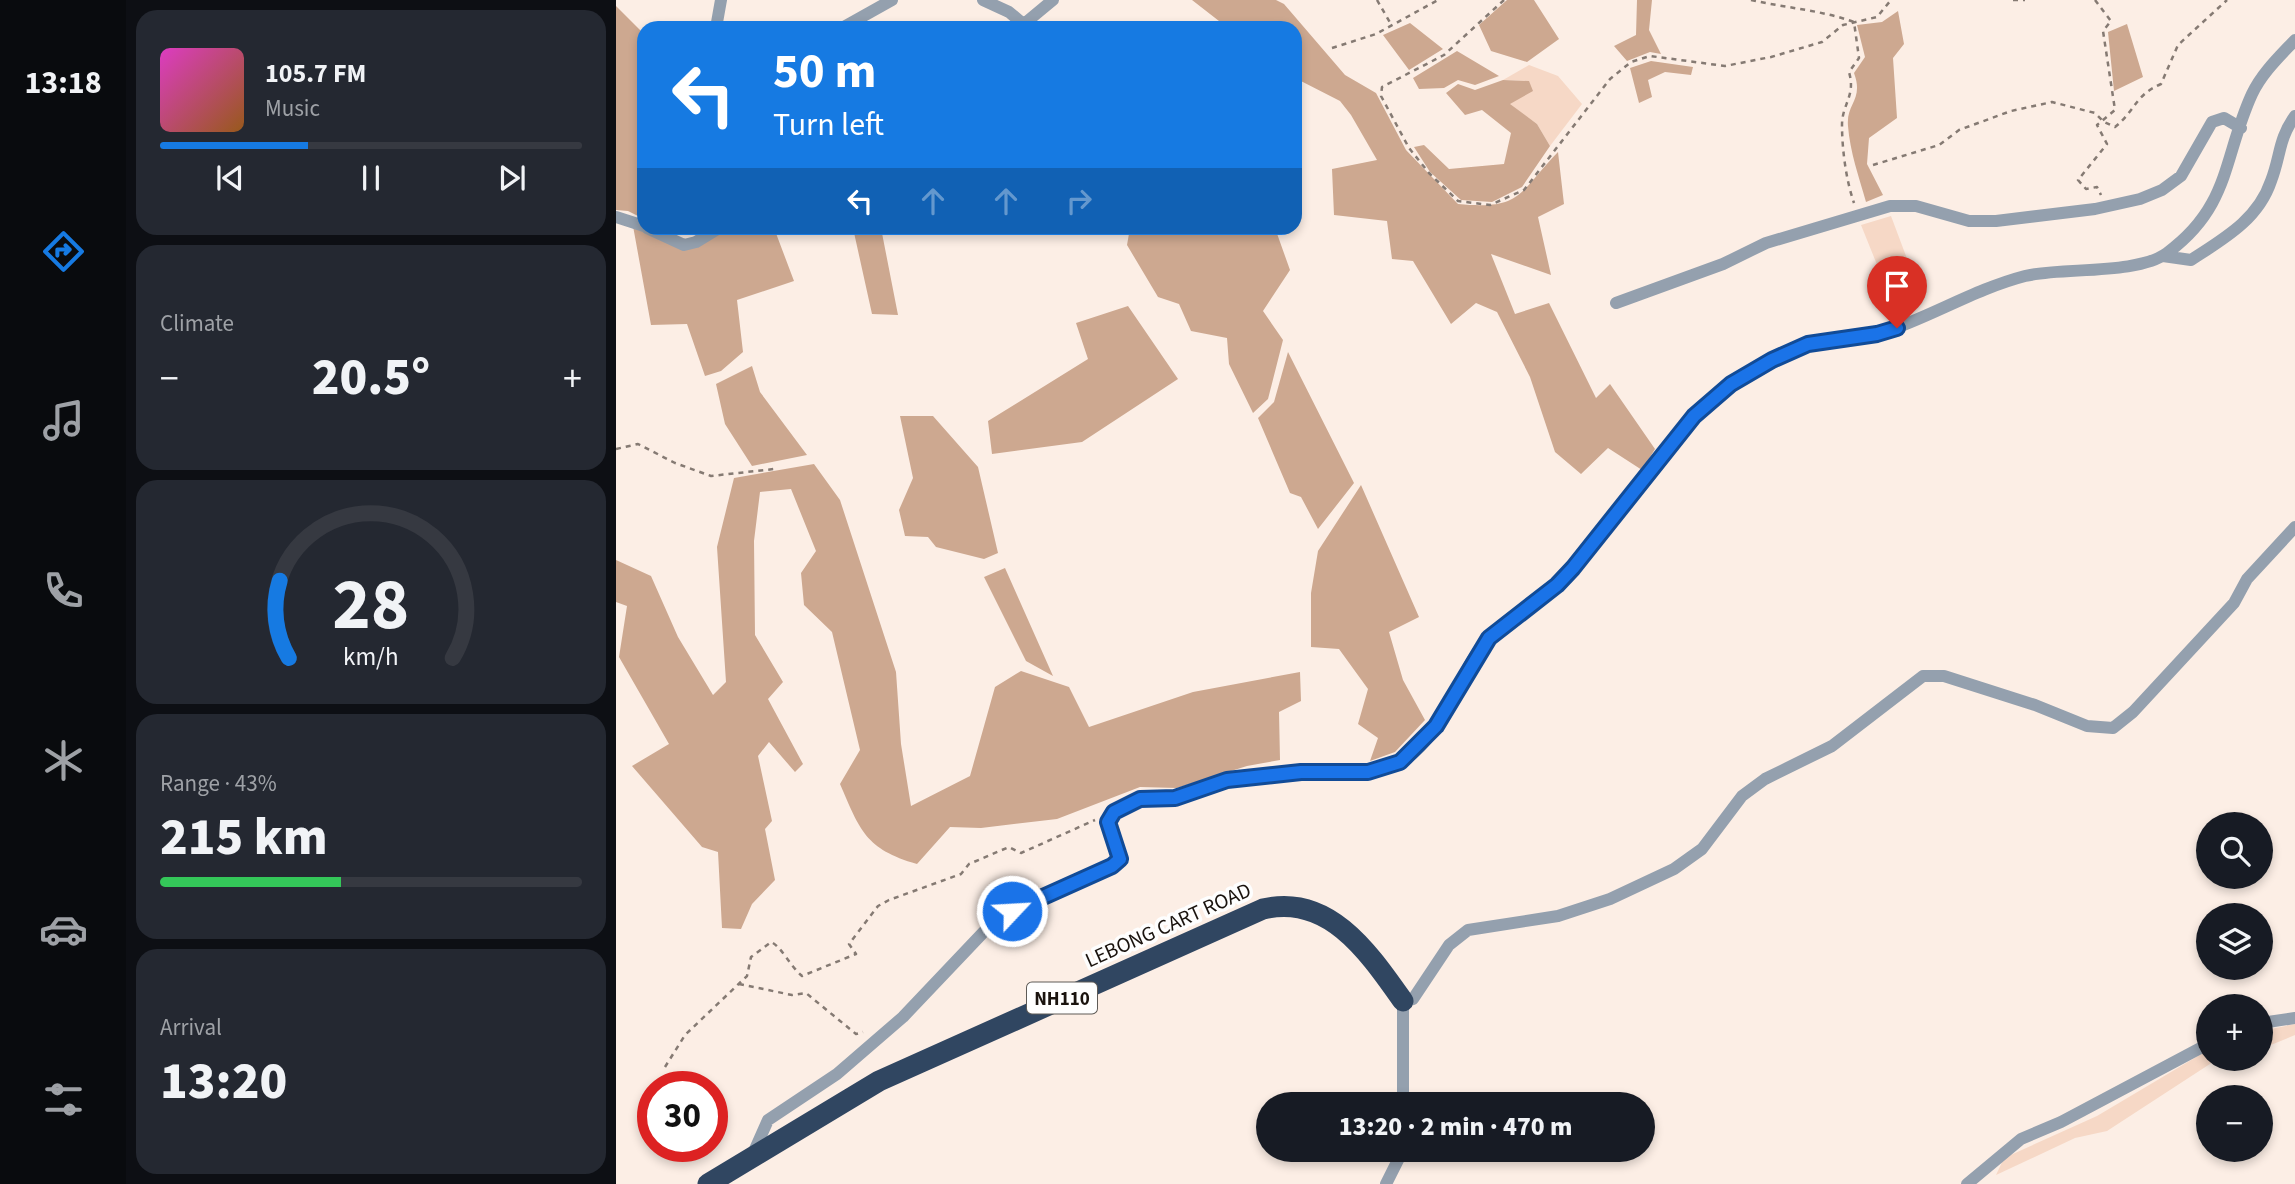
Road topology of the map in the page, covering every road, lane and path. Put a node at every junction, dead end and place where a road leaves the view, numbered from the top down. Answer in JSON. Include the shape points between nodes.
{"nodes":[{"id":1,"x":720,"y":0,"type":"edge"},
{"id":2,"x":892,"y":0,"type":"edge"},
{"id":3,"x":983,"y":0,"type":"edge"},
{"id":4,"x":1053,"y":0,"type":"edge"},
{"id":5,"x":1377,"y":0,"type":"edge"},
{"id":6,"x":1438,"y":0,"type":"edge"},
{"id":7,"x":1504,"y":0,"type":"edge"},
{"id":8,"x":1751,"y":0,"type":"edge"},
{"id":9,"x":1891,"y":0,"type":"edge"},
{"id":10,"x":2012,"y":0,"type":"edge"},
{"id":11,"x":2025,"y":0,"type":"edge"},
{"id":12,"x":2095,"y":0,"type":"edge"},
{"id":13,"x":2227,"y":0,"type":"edge"},
{"id":14,"x":717,"y":21,"type":"edge"},
{"id":15,"x":854,"y":21,"type":"edge"},
{"id":16,"x":1020,"y":21,"type":"edge"},
{"id":17,"x":1031,"y":21,"type":"edge"},
{"id":18,"x":1854,"y":22,"type":"junction"},
{"id":19,"x":1392,"y":26,"type":"junction"},
{"id":20,"x":2295,"y":40,"type":"edge"},
{"id":21,"x":1332,"y":48,"type":"dead end"},
{"id":22,"x":2295,"y":116,"type":"edge"},
{"id":23,"x":2104,"y":122,"type":"junction"},
{"id":24,"x":2241,"y":128,"type":"junction"},
{"id":25,"x":1873,"y":165,"type":"dead end"},
{"id":26,"x":2109,"y":206,"type":"junction"},
{"id":27,"x":1858,"y":216,"type":"junction"},
{"id":28,"x":616,"y":217,"type":"edge"},
{"id":29,"x":637,"y":224,"type":"edge"},
{"id":30,"x":662,"y":235,"type":"edge"},
{"id":31,"x":708,"y":235,"type":"edge"},
{"id":32,"x":2163,"y":256,"type":"junction"},
{"id":33,"x":1616,"y":303,"type":"dead end"},
{"id":34,"x":616,"y":449,"type":"edge"},
{"id":35,"x":774,"y":468,"type":"dead end"},
{"id":36,"x":2295,"y":527,"type":"edge"},
{"id":37,"x":1114,"y":812,"type":"junction"},
{"id":38,"x":739,"y":984,"type":"junction"},
{"id":39,"x":1403,"y":1002,"type":"junction"},
{"id":40,"x":2295,"y":1018,"type":"edge"},
{"id":41,"x":2273,"y":1021,"type":"edge"},
{"id":42,"x":896,"y":1023,"type":"junction"},
{"id":43,"x":2196,"y":1050,"type":"edge"},
{"id":44,"x":665,"y":1067,"type":"dead end"},
{"id":45,"x":1403,"y":1092,"type":"edge"},
{"id":46,"x":752,"y":1156,"type":"junction"},
{"id":47,"x":1397,"y":1162,"type":"edge"},
{"id":48,"x":708,"y":1184,"type":"edge"},
{"id":49,"x":1386,"y":1184,"type":"edge"},
{"id":50,"x":1967,"y":1184,"type":"edge"}],
"edges":[{"from":1,"to":14,"type":"street"},
{"from":2,"to":15,"type":"street"},
{"from":3,"to":16,"type":"street"},
{"from":4,"to":17,"type":"street"},
{"from":5,"to":19,"type":"path"},
{"from":6,"to":19,"type":"path"},
{"from":7,"to":18,"type":"path","via":[[1444,55],[1382,88],[1381,96],[1409,148],[1458,201],[1490,205],[1524,190],[1610,79],[1631,62],[1650,57],[1726,66],[1822,42]]},
{"from":8,"to":18,"type":"path","via":[[1826,12]]},
{"from":9,"to":18,"type":"path","via":[[1877,17]]},
{"from":10,"to":11,"type":"path"},
{"from":12,"to":23,"type":"path","via":[[2111,21],[2103,31],[2115,110]]},
{"from":13,"to":23,"type":"path","via":[[2178,45],[2161,84],[2143,92],[2130,115],[2115,127]]},
{"from":18,"to":27,"type":"path","via":[[1859,58],[1849,72],[1853,86],[1842,123],[1849,187]]},
{"from":19,"to":21,"type":"path"},
{"from":20,"to":24,"type":"street","via":[[2268,68],[2252,94]]},
{"from":22,"to":32,"type":"street","via":[[2282,134],[2266,194],[2249,220],[2191,260]]},
{"from":23,"to":25,"type":"path","via":[[2095,113],[2052,102],[2011,111],[1959,130],[1939,145]]},
{"from":23,"to":26,"type":"path","via":[[2098,125],[2107,144],[2078,180],[2086,189],[2097,187]]},
{"from":24,"to":26,"type":"street","via":[[2224,118],[2212,122],[2182,176],[2140,199]]},
{"from":24,"to":32,"type":"street","via":[[2230,167],[2206,214]]},
{"from":26,"to":27,"type":"street","via":[[1996,221],[1969,220],[1916,206],[1890,206]]},
{"from":27,"to":33,"type":"street","via":[[1766,243],[1723,264]]},
{"from":28,"to":29,"type":"street"},
{"from":30,"to":31,"type":"street","via":[[684,245]]},
{"from":32,"to":37,"type":"street","via":[[2145,264],[2028,275],[1985,288],[1936,314],[1877,334],[1808,344],[1772,360],[1731,384],[1694,416],[1573,568],[1489,638],[1436,726],[1400,762],[1368,772],[1301,772],[1227,780],[1175,798],[1140,799]]},
{"from":34,"to":35,"type":"path","via":[[638,444],[711,476]]},
{"from":36,"to":39,"type":"street","via":[[2247,579],[2234,603],[2113,728],[2087,726],[1944,676],[1923,676],[1832,746],[1765,779],[1742,796],[1702,849],[1674,869],[1610,899],[1558,916],[1468,930],[1449,945],[1413,999]]},
{"from":37,"to":38,"type":"path","via":[[1021,853],[1009,847],[969,864],[961,874],[878,906],[849,944],[856,954],[802,976],[771,942],[751,957],[747,976]]},
{"from":37,"to":42,"type":"street","via":[[1108,822],[1120,859],[996,919]]},
{"from":38,"to":42,"type":"path","via":[[792,995],[806,993],[856,1034]]},
{"from":38,"to":44,"type":"path","via":[[685,1035]]},
{"from":39,"to":45,"type":"street"},
{"from":39,"to":46,"type":"highway","name":"LEBONG CART ROAD","number":"NH110","via":[[1378,966],[1339,927],[1312,909],[1273,906],[879,1081]]},
{"from":40,"to":41,"type":"street"},
{"from":42,"to":46,"type":"street","via":[[837,1074],[768,1119]]},
{"from":43,"to":50,"type":"street","via":[[2021,1139]]},
{"from":46,"to":48,"type":"highway","name":"LEBONG CART ROAD","number":"NH110"},
{"from":47,"to":49,"type":"street"}]}
